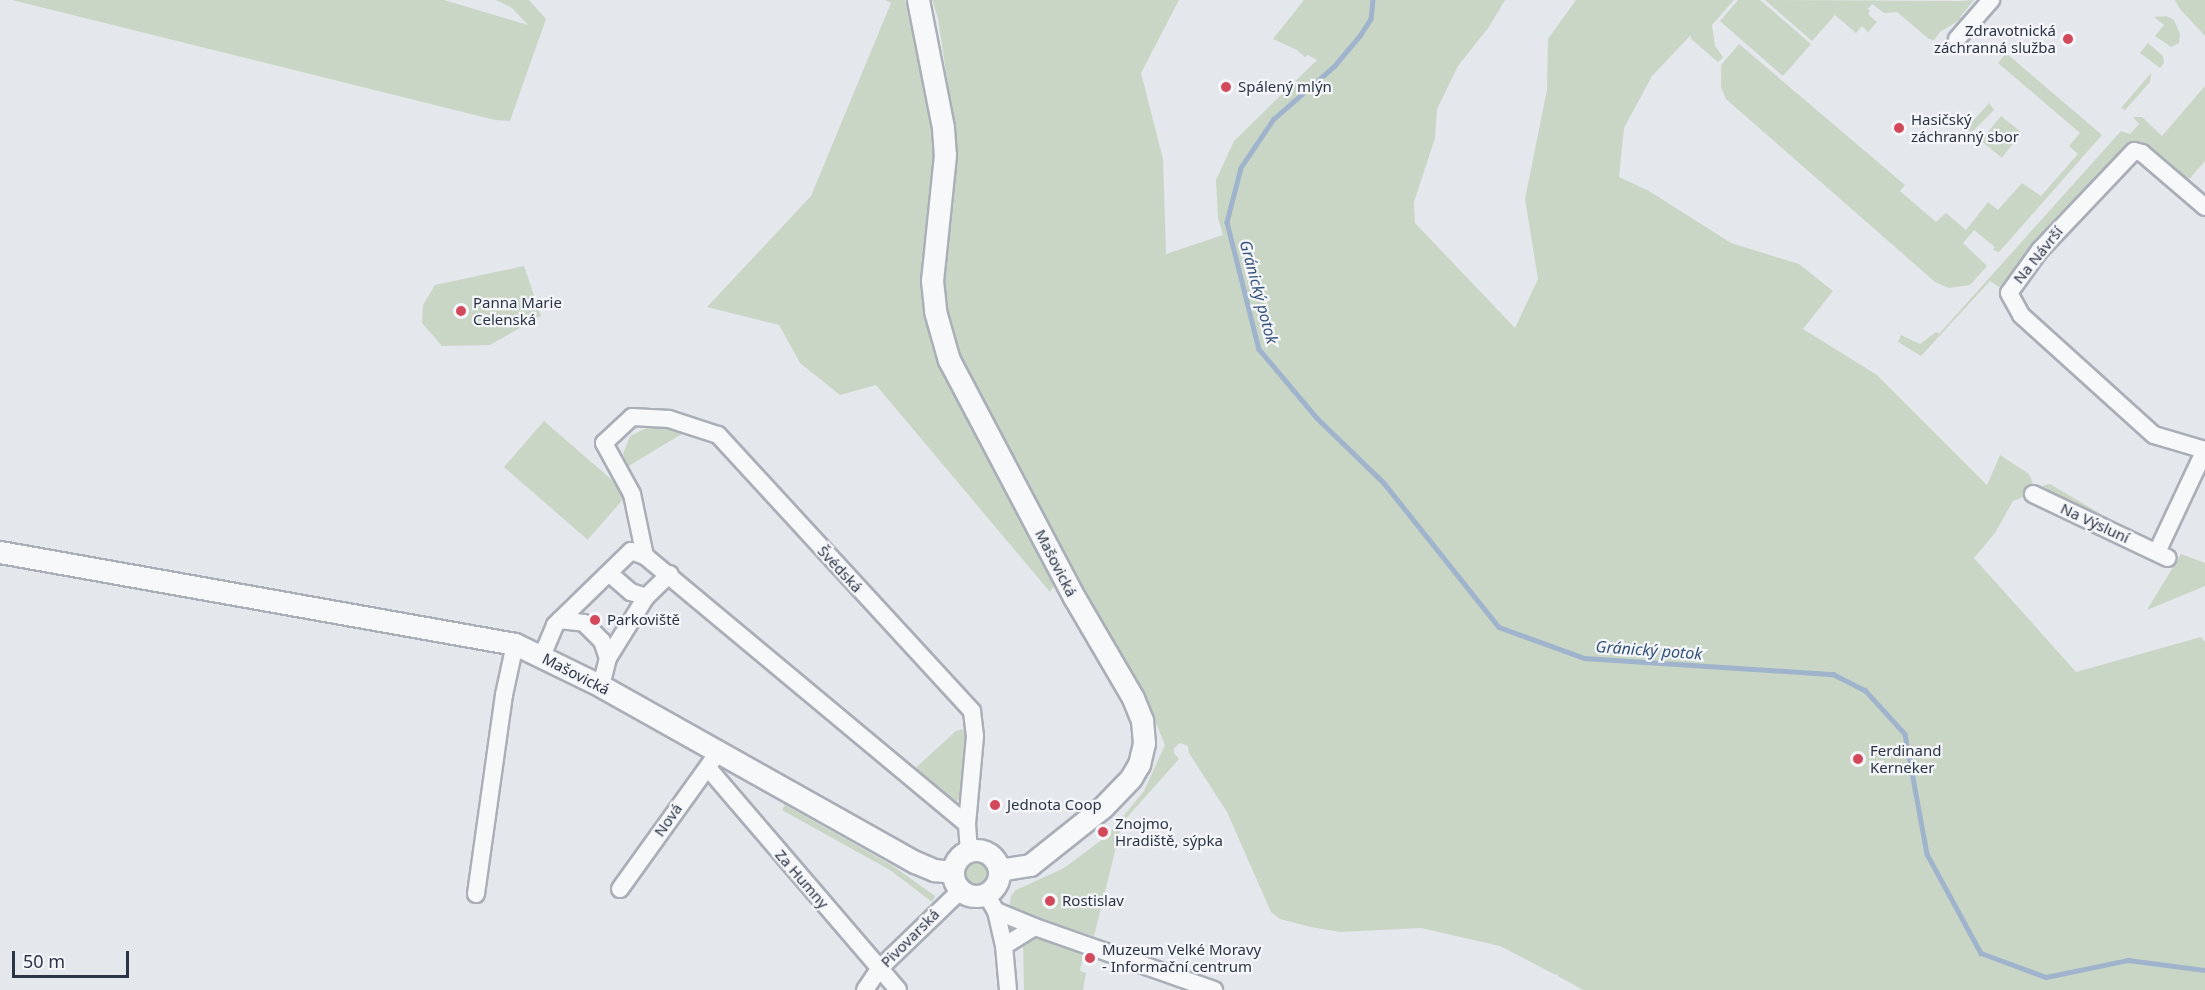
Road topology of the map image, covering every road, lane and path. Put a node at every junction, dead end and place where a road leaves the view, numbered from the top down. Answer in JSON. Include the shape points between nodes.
{"nodes":[{"id":1,"x":918,"y":0,"type":"edge"},
{"id":2,"x":1991,"y":0,"type":"edge"},
{"id":3,"x":1957,"y":39,"type":"dead end"},
{"id":4,"x":2205,"y":207,"type":"edge"},
{"id":5,"x":2205,"y":450,"type":"edge"},
{"id":6,"x":2033,"y":494,"type":"dead end"},
{"id":7,"x":0,"y":552,"type":"edge"},
{"id":8,"x":645,"y":556,"type":"junction"},
{"id":9,"x":610,"y":574,"type":"junction"},
{"id":10,"x":670,"y":574,"type":"junction"},
{"id":11,"x":646,"y":597,"type":"junction"},
{"id":12,"x":560,"y":620,"type":"junction"},
{"id":13,"x":515,"y":644,"type":"junction"},
{"id":14,"x":542,"y":656,"type":"junction"},
{"id":15,"x":608,"y":658,"type":"junction"},
{"id":16,"x":601,"y":686,"type":"junction"},
{"id":17,"x":712,"y":760,"type":"junction"},
{"id":18,"x":967,"y":824,"type":"junction"},
{"id":19,"x":969,"y":851,"type":"junction"},
{"id":20,"x":999,"y":870,"type":"junction"},
{"id":21,"x":956,"y":881,"type":"junction"},
{"id":22,"x":620,"y":888,"type":"dead end"},
{"id":23,"x":476,"y":894,"type":"dead end"},
{"id":24,"x":991,"y":902,"type":"junction"},
{"id":25,"x":1035,"y":927,"type":"junction"},
{"id":26,"x":1004,"y":946,"type":"junction"},
{"id":27,"x":880,"y":968,"type":"junction"},
{"id":28,"x":866,"y":990,"type":"edge"},
{"id":29,"x":898,"y":990,"type":"edge"},
{"id":30,"x":1008,"y":990,"type":"edge"},
{"id":31,"x":1214,"y":990,"type":"edge"}],
"edges":[{"from":1,"to":20,"type":"street","name":"Mašovická","via":[[943,128],[945,155],[932,280],[935,311],[949,360],[1142,720],[1144,743],[1131,778],[1103,807],[1030,865]]},
{"from":2,"to":3,"type":"street"},
{"from":4,"to":5,"type":"street","name":"Na Návrší","via":[[2142,153],[2134,151],[2040,250],[2008,293],[2021,315],[2154,435]]},
{"from":5,"to":6,"type":"street","name":"Na Výsluní","via":[[2163,555]]},
{"from":7,"to":13,"type":"street","name":"Mašovická"},
{"from":8,"to":9,"type":"street","via":[[631,551]]},
{"from":8,"to":10,"type":"street"},
{"from":8,"to":18,"type":"street","name":"Švédská","via":[[632,494],[604,443],[632,417],[669,419],[718,435],[972,711],[975,736]]},
{"from":9,"to":11,"type":"street","via":[[631,592]]},
{"from":9,"to":12,"type":"street"},
{"from":10,"to":11,"type":"street"},
{"from":10,"to":18,"type":"street"},
{"from":11,"to":15,"type":"street"},
{"from":12,"to":14,"type":"street"},
{"from":12,"to":15,"type":"street","via":[[584,623],[602,641]]},
{"from":13,"to":14,"type":"street","name":"Mašovická"},
{"from":13,"to":23,"type":"street","via":[[504,695]]},
{"from":14,"to":16,"type":"street","name":"Mašovická"},
{"from":15,"to":16,"type":"street"},
{"from":16,"to":17,"type":"street","name":"Mašovická"},
{"from":17,"to":21,"type":"street","name":"Mašovická"},
{"from":17,"to":22,"type":"street","name":"Nová"},
{"from":17,"to":27,"type":"street","name":"Za Humny"},
{"from":18,"to":19,"type":"street","name":"Švédská"},
{"from":19,"to":20,"type":"street","via":[[987,853]]},
{"from":19,"to":21,"type":"street","via":[[957,859]]},
{"from":20,"to":24,"type":"street"},
{"from":21,"to":24,"type":"street","name":"Mašovická","via":[[973,896]]},
{"from":21,"to":27,"type":"street","name":"Pivovarská"},
{"from":24,"to":25,"type":"street"},
{"from":24,"to":26,"type":"street"},
{"from":25,"to":26,"type":"street"},
{"from":25,"to":31,"type":"street"},
{"from":26,"to":30,"type":"street"},
{"from":27,"to":28,"type":"street","name":"Pivovarská"},
{"from":27,"to":29,"type":"street","name":"Za Humny"}]}
